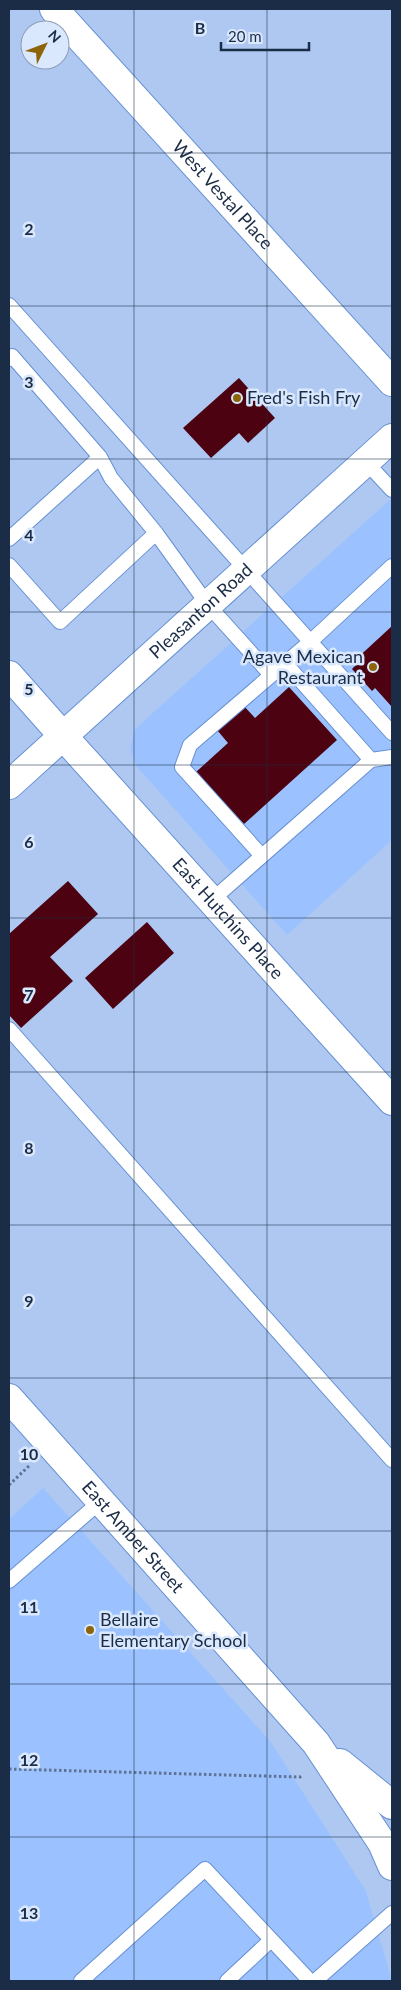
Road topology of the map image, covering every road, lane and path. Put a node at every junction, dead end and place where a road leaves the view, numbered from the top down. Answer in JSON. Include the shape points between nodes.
{"nodes":[{"id":1,"x":54,"y":9,"type":"edge"},
{"id":2,"x":9,"y":305,"type":"edge"},
{"id":3,"x":9,"y":359,"type":"edge"},
{"id":4,"x":392,"y":382,"type":"edge"},
{"id":5,"x":392,"y":438,"type":"edge"},
{"id":6,"x":100,"y":457,"type":"junction"},
{"id":7,"x":366,"y":462,"type":"junction"},
{"id":8,"x":392,"y":490,"type":"edge"},
{"id":9,"x":156,"y":533,"type":"junction"},
{"id":10,"x":9,"y":539,"type":"edge"},
{"id":11,"x":9,"y":565,"type":"edge"},
{"id":12,"x":392,"y":566,"type":"edge"},
{"id":13,"x":246,"y":571,"type":"junction"},
{"id":14,"x":208,"y":605,"type":"junction"},
{"id":15,"x":310,"y":642,"type":"junction"},
{"id":16,"x":285,"y":663,"type":"junction"},
{"id":17,"x":9,"y":675,"type":"edge"},
{"id":18,"x":271,"y":675,"type":"junction"},
{"id":19,"x":392,"y":733,"type":"edge"},
{"id":20,"x":63,"y":736,"type":"junction"},
{"id":21,"x":392,"y":757,"type":"edge"},
{"id":22,"x":370,"y":760,"type":"junction"},
{"id":23,"x":9,"y":785,"type":"edge"},
{"id":24,"x":262,"y":856,"type":"junction"},
{"id":25,"x":212,"y":900,"type":"junction"},
{"id":26,"x":9,"y":1029,"type":"edge"},
{"id":27,"x":392,"y":1101,"type":"edge"},
{"id":28,"x":9,"y":1398,"type":"edge"},
{"id":29,"x":392,"y":1460,"type":"edge"},
{"id":30,"x":101,"y":1502,"type":"junction"},
{"id":31,"x":9,"y":1581,"type":"edge"},
{"id":32,"x":322,"y":1751,"type":"junction"},
{"id":33,"x":9,"y":1769,"type":"edge"},
{"id":34,"x":392,"y":1805,"type":"edge"},
{"id":35,"x":392,"y":1866,"type":"edge"},
{"id":36,"x":392,"y":1913,"type":"edge"},
{"id":37,"x":271,"y":1940,"type":"junction"},
{"id":38,"x":81,"y":1981,"type":"edge"},
{"id":39,"x":227,"y":1981,"type":"edge"},
{"id":40,"x":310,"y":1981,"type":"edge"},
{"id":41,"x":315,"y":1981,"type":"edge"}],
"edges":[{"from":1,"to":4,"type":"street","name":"West Vestal Place"},
{"from":2,"to":13,"type":"lane"},
{"from":3,"to":6,"type":"lane","via":[[12,356]]},
{"from":5,"to":7,"type":"street","name":"Pleasanton Road"},
{"from":6,"to":9,"type":"lane","via":[[111,478]]},
{"from":6,"to":10,"type":"lane"},
{"from":7,"to":8,"type":"lane"},
{"from":7,"to":13,"type":"street","name":"Pleasanton Road"},
{"from":9,"to":11,"type":"lane","via":[[60,622]]},
{"from":9,"to":14,"type":"lane"},
{"from":12,"to":15,"type":"lane"},
{"from":13,"to":14,"type":"street","name":"Pleasanton Road"},
{"from":13,"to":15,"type":"lane"},
{"from":14,"to":18,"type":"lane"},
{"from":14,"to":20,"type":"street","name":"Pleasanton Road"},
{"from":15,"to":16,"type":"lane"},
{"from":15,"to":19,"type":"lane"},
{"from":16,"to":18,"type":"lane"},
{"from":16,"to":22,"type":"lane"},
{"from":17,"to":20,"type":"street","name":"East Hutchins Place"},
{"from":18,"to":24,"type":"lane","via":[[190,745],[182,767]]},
{"from":20,"to":23,"type":"street","name":"Pleasanton Road"},
{"from":20,"to":25,"type":"street","name":"East Hutchins Place"},
{"from":21,"to":22,"type":"lane"},
{"from":22,"to":24,"type":"lane"},
{"from":24,"to":25,"type":"lane"},
{"from":25,"to":27,"type":"street","name":"East Hutchins Place"},
{"from":26,"to":29,"type":"lane"},
{"from":28,"to":30,"type":"street","name":"East Amber Street"},
{"from":30,"to":31,"type":"lane"},
{"from":30,"to":32,"type":"street","name":"East Amber Street"},
{"from":32,"to":33,"type":"path","via":[[300,1777]]},
{"from":32,"to":34,"type":"street","name":"East Amber Street"},
{"from":32,"to":35,"type":"street","name":"East Amber Street","via":[[382,1843]]},
{"from":36,"to":41,"type":"lane"},
{"from":37,"to":38,"type":"lane","via":[[205,1869]]},
{"from":37,"to":39,"type":"lane"},
{"from":37,"to":40,"type":"lane"}]}
